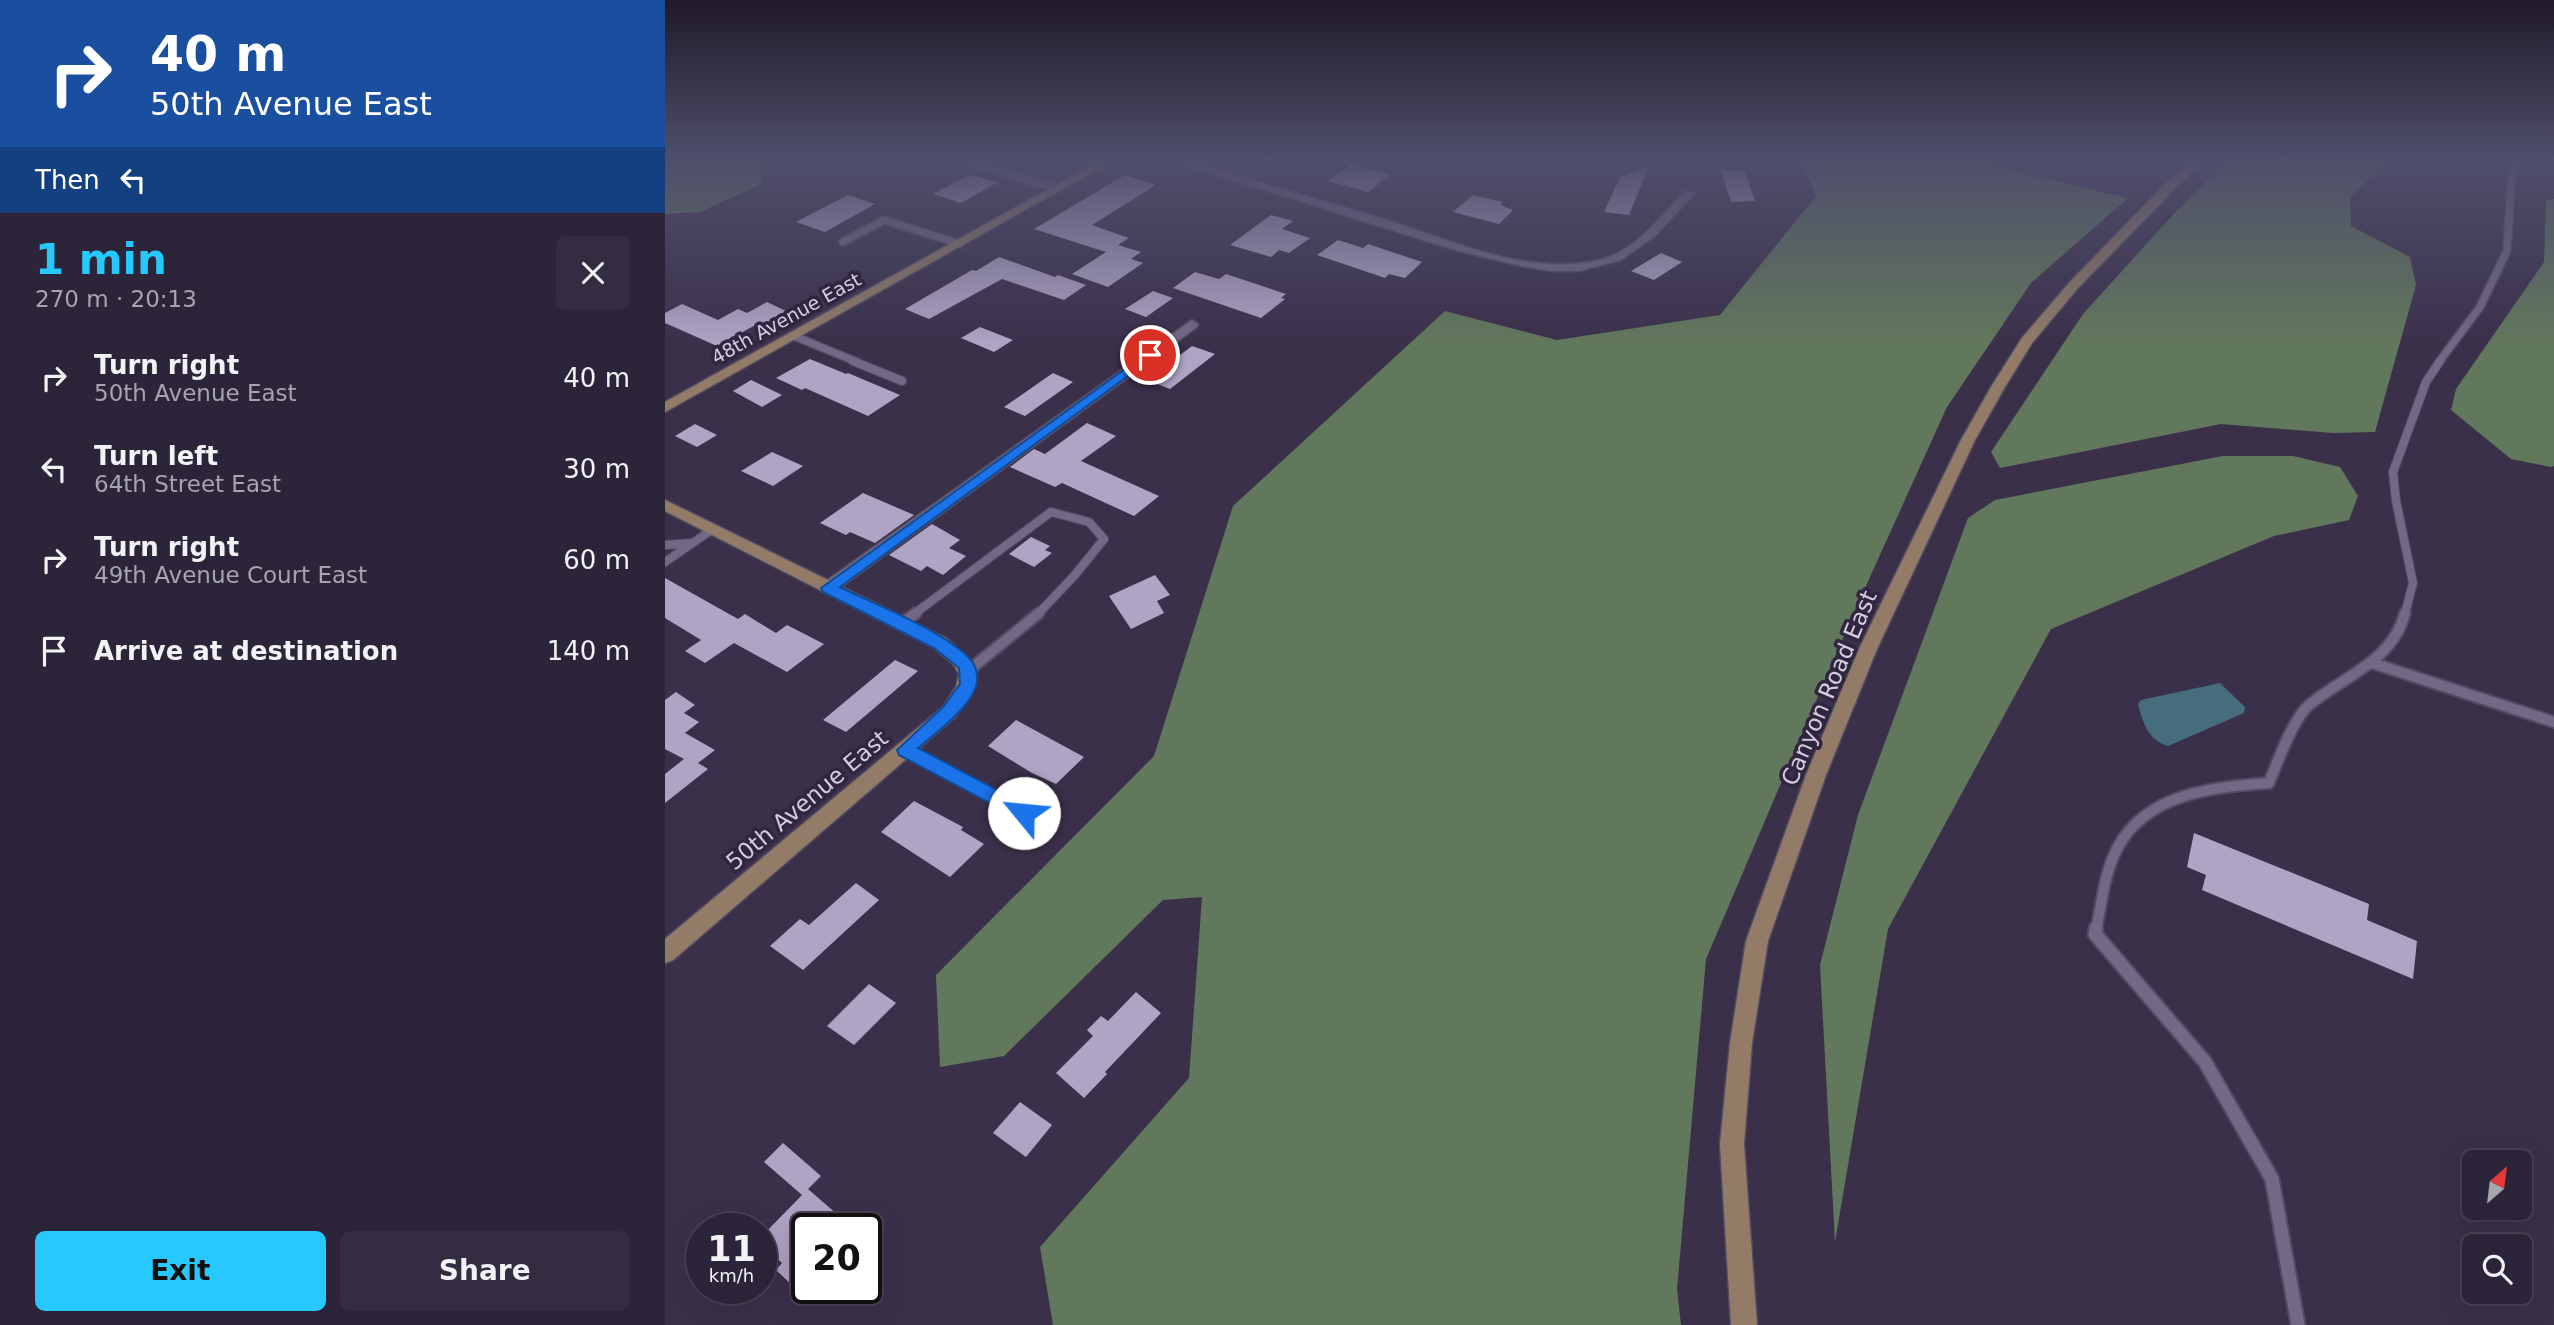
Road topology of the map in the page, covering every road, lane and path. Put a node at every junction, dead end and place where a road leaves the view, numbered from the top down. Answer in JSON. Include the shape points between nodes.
{"nodes":[{"id":1,"x":881,"y":222,"type":"edge"},
{"id":2,"x":890,"y":222,"type":"edge"},
{"id":3,"x":998,"y":222,"type":"edge"},
{"id":4,"x":1377,"y":222,"type":"edge"},
{"id":5,"x":1660,"y":222,"type":"edge"},
{"id":6,"x":2135,"y":222,"type":"edge"},
{"id":7,"x":2509,"y":222,"type":"edge"},
{"id":8,"x":843,"y":243,"type":"dead end"},
{"id":9,"x":960,"y":243,"type":"junction"},
{"id":10,"x":1192,"y":324,"type":"dead end"},
{"id":11,"x":794,"y":336,"type":"junction"},
{"id":12,"x":902,"y":381,"type":"dead end"},
{"id":13,"x":665,"y":408,"type":"edge"},
{"id":14,"x":665,"y":505,"type":"edge"},
{"id":15,"x":713,"y":529,"type":"junction"},
{"id":16,"x":693,"y":543,"type":"junction"},
{"id":17,"x":665,"y":545,"type":"edge"},
{"id":18,"x":665,"y":562,"type":"edge"},
{"id":19,"x":828,"y":588,"type":"junction"},
{"id":20,"x":901,"y":624,"type":"junction"},
{"id":21,"x":2372,"y":663,"type":"junction"},
{"id":22,"x":969,"y":674,"type":"junction"},
{"id":23,"x":2554,"y":722,"type":"edge"},
{"id":24,"x":905,"y":750,"type":"junction"},
{"id":25,"x":1024,"y":813,"type":"dead end"},
{"id":26,"x":665,"y":953,"type":"edge"},
{"id":27,"x":1744,"y":1325,"type":"edge"},
{"id":28,"x":2298,"y":1325,"type":"edge"}],
"edges":[{"from":1,"to":8,"type":"lane"},
{"from":2,"to":9,"type":"lane"},
{"from":3,"to":9,"type":"main road","name":"48th Avenue East"},
{"from":4,"to":5,"type":"street","via":[[1460,247],[1549,267],[1578,268],[1606,262],[1632,249]]},
{"from":6,"to":27,"type":"main road","name":"Canyon Road East","via":[[2027,341],[1969,440],[1868,649],[1816,775],[1757,941],[1741,1043],[1733,1144]]},
{"from":7,"to":21,"type":"lane","via":[[2507,251],[2480,307],[2426,382],[2393,472],[2413,583],[2400,629]]},
{"from":9,"to":11,"type":"main road","name":"48th Avenue East"},
{"from":10,"to":19,"type":"street"},
{"from":11,"to":12,"type":"lane"},
{"from":11,"to":13,"type":"main road","name":"48th Avenue East"},
{"from":14,"to":15,"type":"main road"},
{"from":15,"to":16,"type":"lane"},
{"from":15,"to":19,"type":"main road"},
{"from":16,"to":17,"type":"lane"},
{"from":16,"to":18,"type":"lane"},
{"from":19,"to":20,"type":"main road"},
{"from":20,"to":22,"type":"main road","via":[[940,643],[961,659]]},
{"from":20,"to":22,"type":"lane","via":[[1051,512],[1087,520],[1101,530],[1104,540],[1057,594]]},
{"from":21,"to":23,"type":"lane"},
{"from":21,"to":28,"type":"lane","via":[[2307,706],[2269,783],[2219,787],[2171,801],[2136,820],[2117,848],[2095,934],[2205,1062],[2271,1179]]},
{"from":22,"to":24,"type":"main road","name":"50th Avenue East","via":[[968,685],[949,712]]},
{"from":24,"to":25,"type":"lane"},
{"from":24,"to":26,"type":"main road","name":"50th Avenue East"}]}
